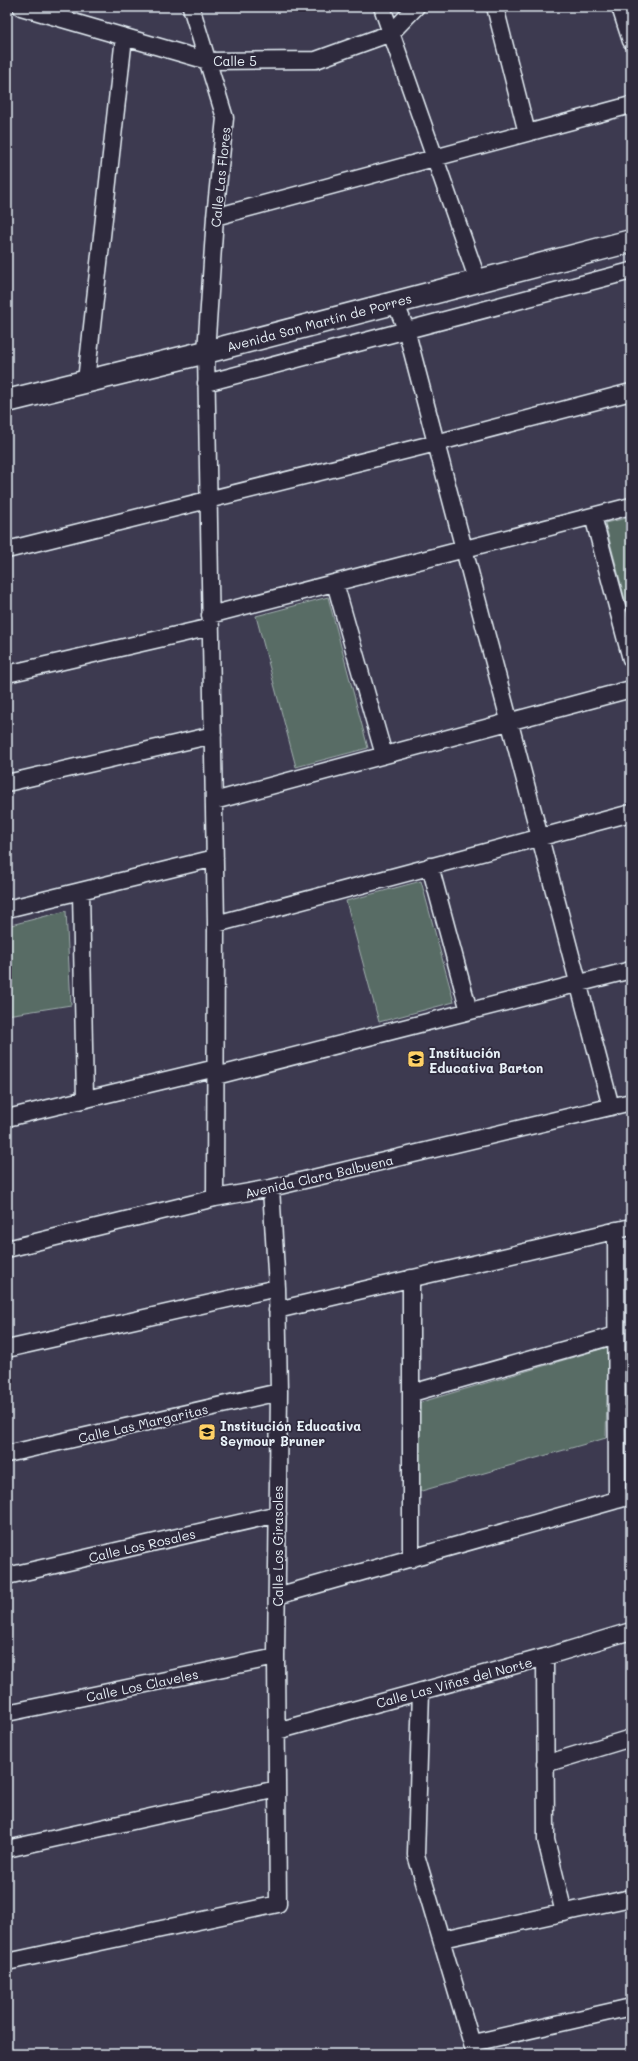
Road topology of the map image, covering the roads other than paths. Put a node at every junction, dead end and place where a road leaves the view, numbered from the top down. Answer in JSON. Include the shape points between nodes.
{"nodes":[{"id":1,"x":21,"y":7,"type":"edge"},
{"id":2,"x":191,"y":7,"type":"edge"},
{"id":3,"x":382,"y":7,"type":"edge"},
{"id":4,"x":416,"y":7,"type":"edge"},
{"id":5,"x":495,"y":7,"type":"edge"},
{"id":6,"x":620,"y":7,"type":"edge"},
{"id":7,"x":391,"y":32,"type":"junction"},
{"id":8,"x":124,"y":36,"type":"junction"},
{"id":9,"x":631,"y":41,"type":"edge"},
{"id":10,"x":208,"y":61,"type":"junction"},
{"id":11,"x":631,"y":105,"type":"edge"},
{"id":12,"x":527,"y":133,"type":"junction"},
{"id":13,"x":435,"y":158,"type":"junction"},
{"id":14,"x":215,"y":217,"type":"junction"},
{"id":15,"x":631,"y":241,"type":"edge"},
{"id":16,"x":631,"y":271,"type":"edge"},
{"id":17,"x":478,"y":281,"type":"junction"},
{"id":18,"x":395,"y":302,"type":"junction"},
{"id":19,"x":406,"y":329,"type":"junction"},
{"id":20,"x":206,"y":352,"type":"junction"},
{"id":21,"x":86,"y":381,"type":"junction"},
{"id":22,"x":206,"y":383,"type":"junction"},
{"id":23,"x":631,"y":392,"type":"edge"},
{"id":24,"x":7,"y":401,"type":"edge"},
{"id":25,"x":436,"y":443,"type":"junction"},
{"id":26,"x":208,"y":500,"type":"junction"},
{"id":27,"x":631,"y":506,"type":"edge"},
{"id":28,"x":593,"y":516,"type":"junction"},
{"id":29,"x":7,"y":550,"type":"edge"},
{"id":30,"x":465,"y":550,"type":"junction"},
{"id":31,"x":335,"y":583,"type":"junction"},
{"id":32,"x":210,"y":621,"type":"junction"},
{"id":33,"x":631,"y":659,"type":"edge"},
{"id":34,"x":7,"y":674,"type":"edge"},
{"id":35,"x":631,"y":689,"type":"edge"},
{"id":36,"x":510,"y":720,"type":"junction"},
{"id":37,"x":213,"y":735,"type":"junction"},
{"id":38,"x":384,"y":755,"type":"junction"},
{"id":39,"x":7,"y":783,"type":"edge"},
{"id":40,"x":214,"y":801,"type":"junction"},
{"id":41,"x":631,"y":813,"type":"edge"},
{"id":42,"x":541,"y":836,"type":"junction"},
{"id":43,"x":215,"y":858,"type":"junction"},
{"id":44,"x":430,"y":866,"type":"junction"},
{"id":45,"x":81,"y":891,"type":"junction"},
{"id":46,"x":7,"y":909,"type":"edge"},
{"id":47,"x":216,"y":924,"type":"junction"},
{"id":48,"x":631,"y":970,"type":"edge"},
{"id":49,"x":579,"y":984,"type":"junction"},
{"id":50,"x":469,"y":1011,"type":"junction"},
{"id":51,"x":216,"y":1072,"type":"junction"},
{"id":52,"x":85,"y":1099,"type":"junction"},
{"id":53,"x":631,"y":1102,"type":"edge"},
{"id":54,"x":610,"y":1107,"type":"junction"},
{"id":55,"x":7,"y":1118,"type":"edge"},
{"id":56,"x":271,"y":1188,"type":"junction"},
{"id":57,"x":215,"y":1198,"type":"junction"},
{"id":58,"x":623,"y":1229,"type":"edge"},
{"id":59,"x":7,"y":1249,"type":"edge"},
{"id":60,"x":411,"y":1278,"type":"junction"},
{"id":61,"x":277,"y":1288,"type":"junction"},
{"id":62,"x":277,"y":1310,"type":"junction"},
{"id":63,"x":616,"y":1335,"type":"junction"},
{"id":64,"x":7,"y":1349,"type":"edge"},
{"id":65,"x":278,"y":1392,"type":"junction"},
{"id":66,"x":412,"y":1393,"type":"junction"},
{"id":67,"x":7,"y":1454,"type":"edge"},
{"id":68,"x":624,"y":1498,"type":"edge"},
{"id":69,"x":278,"y":1514,"type":"junction"},
{"id":70,"x":411,"y":1559,"type":"junction"},
{"id":71,"x":7,"y":1576,"type":"edge"},
{"id":72,"x":277,"y":1596,"type":"junction"},
{"id":73,"x":631,"y":1631,"type":"edge"},
{"id":74,"x":276,"y":1657,"type":"junction"},
{"id":75,"x":545,"y":1657,"type":"junction"},
{"id":76,"x":420,"y":1691,"type":"junction"},
{"id":77,"x":7,"y":1712,"type":"edge"},
{"id":78,"x":277,"y":1731,"type":"junction"},
{"id":79,"x":631,"y":1738,"type":"edge"},
{"id":80,"x":545,"y":1764,"type":"junction"},
{"id":81,"x":277,"y":1789,"type":"junction"},
{"id":82,"x":7,"y":1849,"type":"edge"},
{"id":83,"x":631,"y":1898,"type":"edge"},
{"id":84,"x":564,"y":1913,"type":"junction"},
{"id":85,"x":442,"y":1939,"type":"junction"},
{"id":86,"x":7,"y":1962,"type":"edge"},
{"id":87,"x":631,"y":2007,"type":"edge"},
{"id":88,"x":474,"y":2048,"type":"edge"}],
"edges":[{"from":1,"to":8,"type":"street","name":"Calle 5"},
{"from":2,"to":10,"type":"street","name":"Calle Las Flores"},
{"from":3,"to":7,"type":"street"},
{"from":4,"to":7,"type":"street","name":"Calle 5"},
{"from":5,"to":12,"type":"street"},
{"from":6,"to":9,"type":"street"},
{"from":7,"to":10,"type":"street","name":"Calle 5","via":[[316,60]]},
{"from":7,"to":13,"type":"street"},
{"from":8,"to":10,"type":"street","name":"Calle 5"},
{"from":8,"to":21,"type":"street"},
{"from":10,"to":14,"type":"street","name":"Calle Las Flores","via":[[225,118]]},
{"from":11,"to":12,"type":"street"},
{"from":12,"to":13,"type":"street"},
{"from":13,"to":14,"type":"street"},
{"from":13,"to":17,"type":"street"},
{"from":14,"to":20,"type":"street","name":"Calle Las Flores"},
{"from":15,"to":17,"type":"street","name":"Avenida San Martín de Porres"},
{"from":16,"to":19,"type":"street"},
{"from":17,"to":18,"type":"street","name":"Avenida San Martín de Porres"},
{"from":18,"to":19,"type":"street"},
{"from":18,"to":20,"type":"street","name":"Avenida San Martín de Porres"},
{"from":19,"to":22,"type":"street"},
{"from":19,"to":25,"type":"street"},
{"from":20,"to":21,"type":"street","name":"Avenida San Martín de Porres"},
{"from":20,"to":22,"type":"street","name":"Calle Las Flores"},
{"from":21,"to":24,"type":"street","name":"Avenida San Martín de Porres"},
{"from":22,"to":26,"type":"street","name":"Calle Las Flores"},
{"from":23,"to":25,"type":"street"},
{"from":25,"to":26,"type":"street"},
{"from":25,"to":30,"type":"street"},
{"from":26,"to":29,"type":"street"},
{"from":26,"to":32,"type":"street","name":"Calle Las Flores"},
{"from":27,"to":28,"type":"street"},
{"from":28,"to":30,"type":"street"},
{"from":28,"to":33,"type":"street"},
{"from":30,"to":31,"type":"street"},
{"from":30,"to":36,"type":"street"},
{"from":31,"to":32,"type":"street"},
{"from":31,"to":38,"type":"street"},
{"from":32,"to":34,"type":"street"},
{"from":32,"to":37,"type":"street","name":"Calle Las Flores"},
{"from":35,"to":36,"type":"street"},
{"from":36,"to":38,"type":"street"},
{"from":36,"to":42,"type":"street"},
{"from":37,"to":39,"type":"street"},
{"from":37,"to":40,"type":"street","name":"Calle Las Flores"},
{"from":38,"to":40,"type":"street"},
{"from":40,"to":43,"type":"street","name":"Calle Las Flores"},
{"from":41,"to":42,"type":"street"},
{"from":42,"to":44,"type":"street"},
{"from":42,"to":49,"type":"street"},
{"from":43,"to":45,"type":"street"},
{"from":43,"to":47,"type":"street","name":"Calle Las Flores"},
{"from":44,"to":47,"type":"street"},
{"from":44,"to":50,"type":"street"},
{"from":45,"to":46,"type":"street"},
{"from":45,"to":52,"type":"street"},
{"from":47,"to":51,"type":"street","name":"Calle Las Flores"},
{"from":48,"to":49,"type":"street"},
{"from":49,"to":50,"type":"street"},
{"from":49,"to":54,"type":"street"},
{"from":50,"to":51,"type":"street"},
{"from":51,"to":52,"type":"street"},
{"from":51,"to":57,"type":"street","name":"Calle Las Flores"},
{"from":52,"to":55,"type":"street"},
{"from":53,"to":54,"type":"street","name":"Avenida Clara Balbuena"},
{"from":54,"to":56,"type":"street","name":"Avenida Clara Balbuena"},
{"from":56,"to":57,"type":"street","name":"Avenida Clara Balbuena"},
{"from":56,"to":61,"type":"street","name":"Calle Los Girasoles"},
{"from":57,"to":59,"type":"street","name":"Avenida Clara Balbuena"},
{"from":58,"to":60,"type":"street"},
{"from":58,"to":63,"type":"street"},
{"from":60,"to":62,"type":"street"},
{"from":60,"to":66,"type":"street"},
{"from":61,"to":62,"type":"street","name":"Calle Los Girasoles"},
{"from":61,"to":64,"type":"street"},
{"from":62,"to":65,"type":"street","name":"Calle Los Girasoles"},
{"from":63,"to":66,"type":"street"},
{"from":63,"to":68,"type":"street"},
{"from":65,"to":67,"type":"street","name":"Calle Las Margaritas"},
{"from":65,"to":69,"type":"street","name":"Calle Los Girasoles"},
{"from":66,"to":70,"type":"street"},
{"from":68,"to":70,"type":"street"},
{"from":69,"to":71,"type":"street","name":"Calle Los Rosales"},
{"from":69,"to":72,"type":"street","name":"Calle Los Girasoles"},
{"from":70,"to":72,"type":"street"},
{"from":72,"to":74,"type":"street","name":"Calle Los Girasoles"},
{"from":73,"to":75,"type":"street","name":"Calle Las Viñas del Norte"},
{"from":74,"to":77,"type":"street","name":"Calle Los Claveles"},
{"from":74,"to":78,"type":"street","name":"Calle Los Girasoles"},
{"from":75,"to":76,"type":"street","name":"Calle Las Viñas del Norte"},
{"from":75,"to":80,"type":"street"},
{"from":76,"to":78,"type":"street","name":"Calle Las Viñas del Norte"},
{"from":76,"to":85,"type":"street","via":[[416,1855]]},
{"from":78,"to":81,"type":"street","name":"Calle Los Girasoles"},
{"from":79,"to":80,"type":"street"},
{"from":80,"to":84,"type":"street","via":[[546,1840]]},
{"from":81,"to":82,"type":"street"},
{"from":81,"to":86,"type":"street","name":"Calle Los Girasoles","via":[[278,1904]]},
{"from":83,"to":84,"type":"street"},
{"from":84,"to":85,"type":"street"},
{"from":85,"to":88,"type":"street"},
{"from":87,"to":88,"type":"street"}]}
